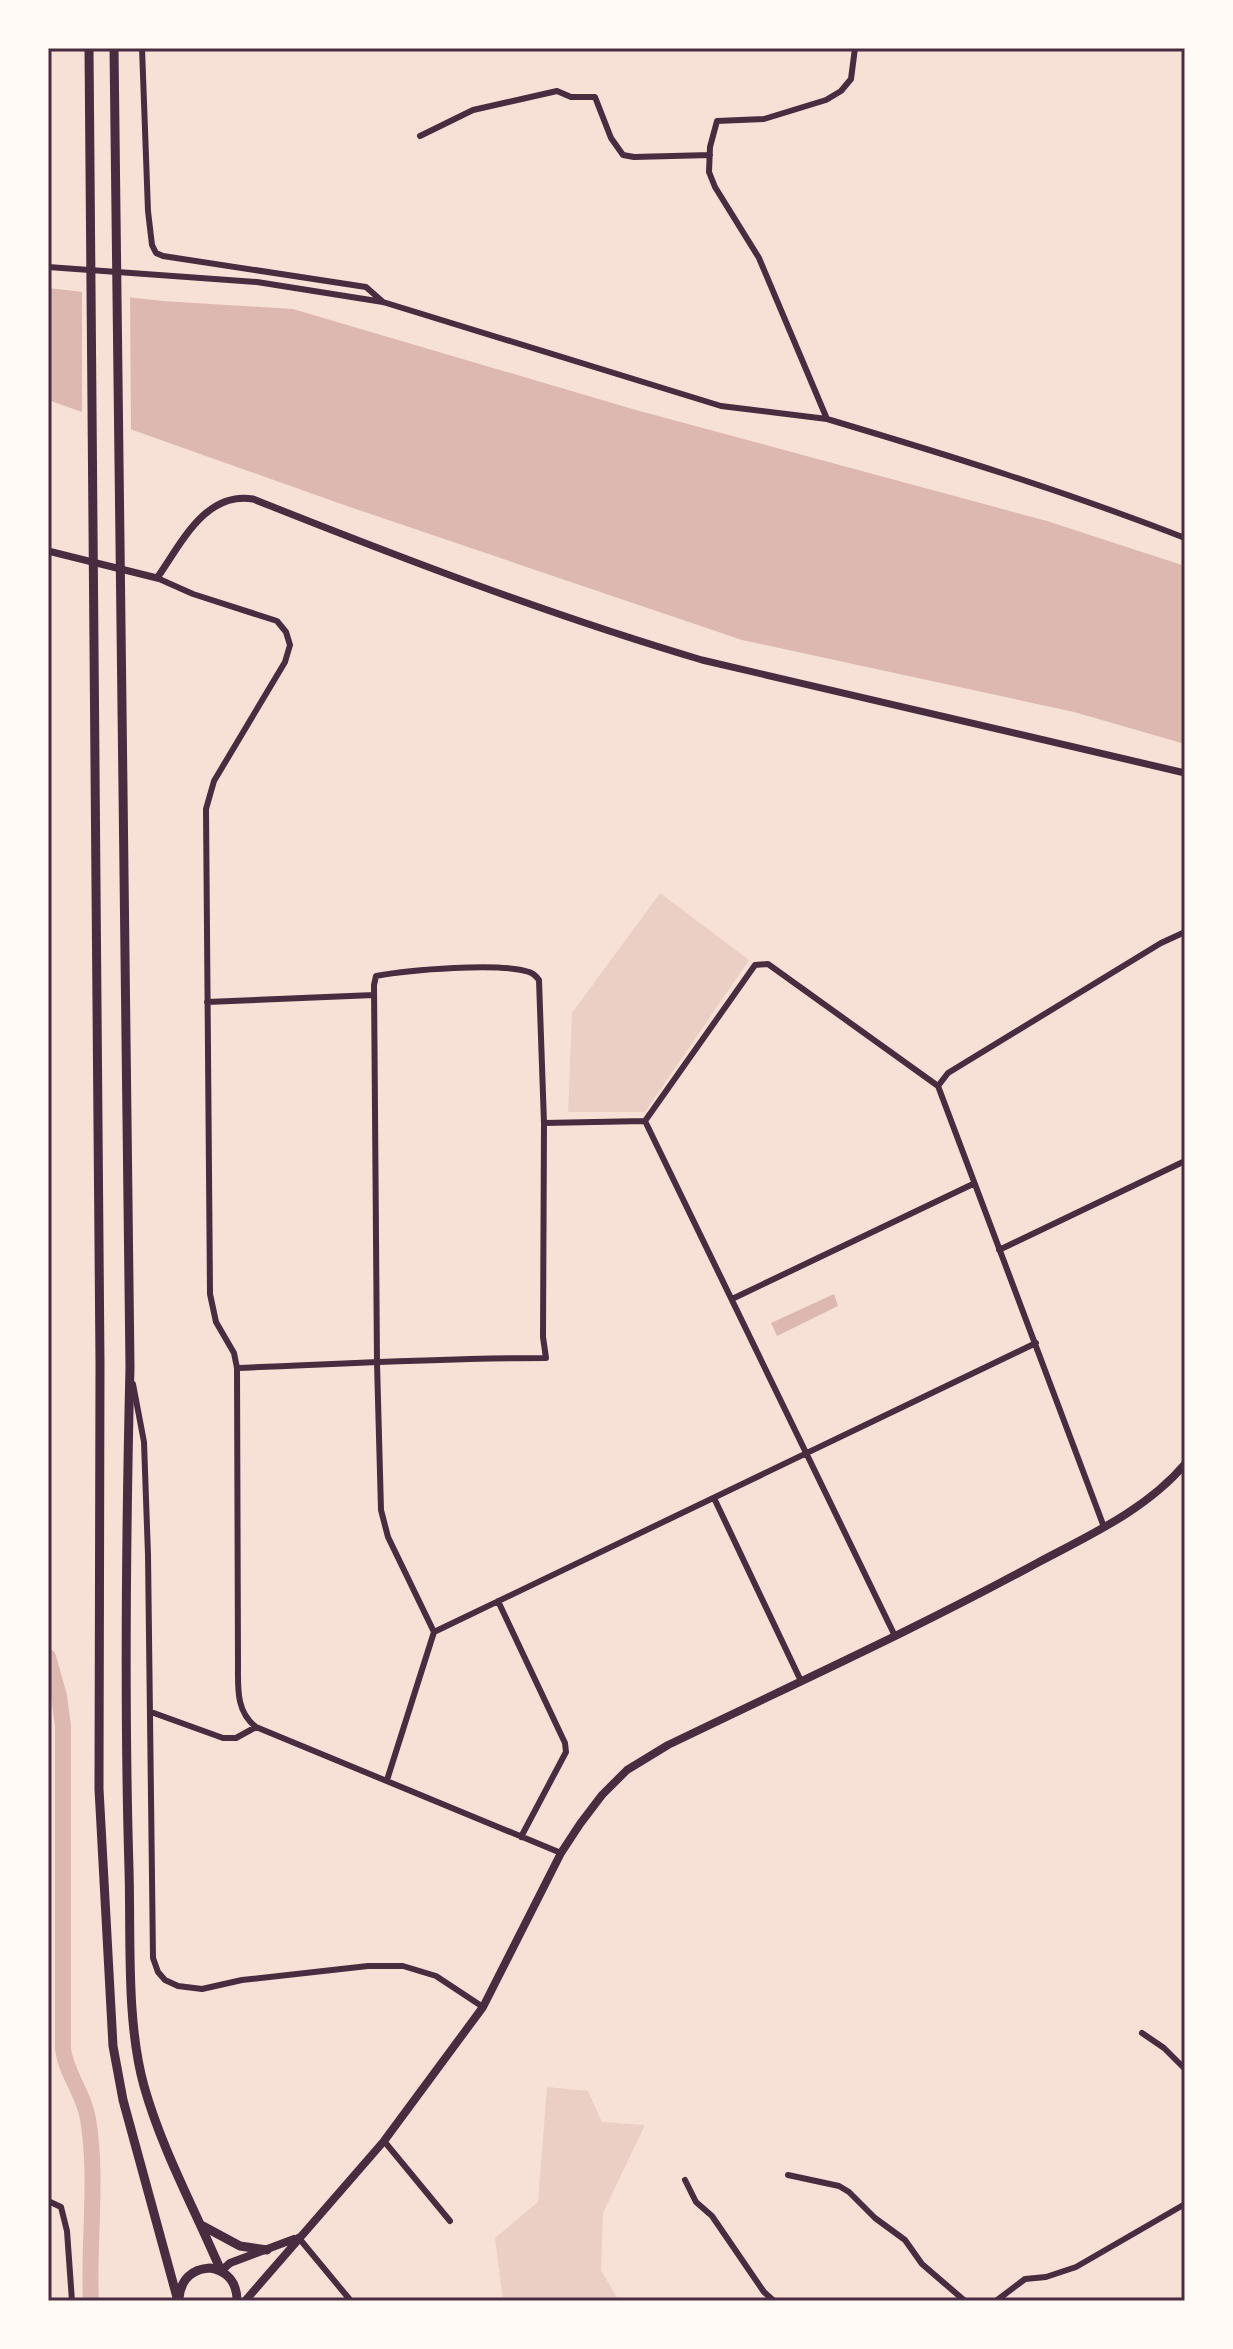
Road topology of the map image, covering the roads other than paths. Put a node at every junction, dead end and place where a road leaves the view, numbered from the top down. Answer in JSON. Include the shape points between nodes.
{"nodes":[{"id":1,"x":89,"y":48,"type":"edge"},
{"id":2,"x":114,"y":48,"type":"edge"},
{"id":3,"x":142,"y":48,"type":"edge"},
{"id":4,"x":855,"y":48,"type":"edge"},
{"id":5,"x":420,"y":136,"type":"dead end"},
{"id":6,"x":710,"y":155,"type":"junction"},
{"id":7,"x":48,"y":267,"type":"edge"},
{"id":8,"x":383,"y":302,"type":"junction"},
{"id":9,"x":827,"y":419,"type":"junction"},
{"id":10,"x":1185,"y":538,"type":"edge"},
{"id":11,"x":48,"y":551,"type":"edge"},
{"id":12,"x":157,"y":578,"type":"junction"},
{"id":13,"x":1185,"y":773,"type":"edge"},
{"id":14,"x":1185,"y":932,"type":"edge"},
{"id":15,"x":374,"y":995,"type":"junction"},
{"id":16,"x":207,"y":1002,"type":"junction"},
{"id":17,"x":938,"y":1086,"type":"junction"},
{"id":18,"x":645,"y":1121,"type":"junction"},
{"id":19,"x":544,"y":1123,"type":"junction"},
{"id":20,"x":1185,"y":1161,"type":"edge"},
{"id":21,"x":973,"y":1184,"type":"junction"},
{"id":22,"x":999,"y":1250,"type":"junction"},
{"id":23,"x":732,"y":1299,"type":"junction"},
{"id":24,"x":1036,"y":1343,"type":"junction"},
{"id":25,"x":377,"y":1363,"type":"junction"},
{"id":26,"x":130,"y":1367,"type":"junction"},
{"id":27,"x":237,"y":1368,"type":"junction"},
{"id":28,"x":806,"y":1453,"type":"junction"},
{"id":29,"x":1185,"y":1464,"type":"edge"},
{"id":30,"x":714,"y":1498,"type":"junction"},
{"id":31,"x":1104,"y":1527,"type":"junction"},
{"id":32,"x":498,"y":1601,"type":"junction"},
{"id":33,"x":434,"y":1632,"type":"junction"},
{"id":34,"x":895,"y":1636,"type":"junction"},
{"id":35,"x":801,"y":1681,"type":"junction"},
{"id":36,"x":151,"y":1712,"type":"junction"},
{"id":37,"x":256,"y":1727,"type":"junction"},
{"id":38,"x":387,"y":1780,"type":"junction"},
{"id":39,"x":521,"y":1837,"type":"junction"},
{"id":40,"x":561,"y":1853,"type":"junction"},
{"id":41,"x":483,"y":2007,"type":"junction"},
{"id":42,"x":1142,"y":2033,"type":"dead end"},
{"id":43,"x":1185,"y":2069,"type":"edge"},
{"id":44,"x":384,"y":2141,"type":"junction"},
{"id":45,"x":788,"y":2175,"type":"dead end"},
{"id":46,"x":685,"y":2180,"type":"dead end"},
{"id":47,"x":48,"y":2201,"type":"edge"},
{"id":48,"x":1185,"y":2204,"type":"edge"},
{"id":49,"x":450,"y":2221,"type":"dead end"},
{"id":50,"x":201,"y":2225,"type":"junction"},
{"id":51,"x":298,"y":2237,"type":"junction"},
{"id":52,"x":267,"y":2250,"type":"junction"},
{"id":53,"x":221,"y":2271,"type":"junction"},
{"id":54,"x":178,"y":2300,"type":"edge"},
{"id":55,"x":72,"y":2301,"type":"edge"},
{"id":56,"x":237,"y":2301,"type":"edge"},
{"id":57,"x":245,"y":2301,"type":"edge"},
{"id":58,"x":351,"y":2301,"type":"edge"},
{"id":59,"x":774,"y":2301,"type":"edge"},
{"id":60,"x":965,"y":2301,"type":"edge"},
{"id":61,"x":996,"y":2301,"type":"edge"}],
"edges":[{"from":1,"to":54,"type":"highway","via":[[99,1789],[113,2046]]},
{"from":2,"to":26,"type":"highway"},
{"from":3,"to":8,"type":"street","via":[[148,211],[156,253],[366,287]]},
{"from":4,"to":6,"type":"street","via":[[851,79],[841,91],[764,119],[717,121]]},
{"from":5,"to":6,"type":"street","via":[[473,110],[557,91],[595,97],[623,155]]},
{"from":6,"to":9,"type":"street","via":[[715,187],[759,258]]},
{"from":7,"to":8,"type":"street","via":[[257,282]]},
{"from":8,"to":9,"type":"street","via":[[721,406]]},
{"from":9,"to":10,"type":"street","via":[[999,470]]},
{"from":11,"to":12,"type":"street"},
{"from":12,"to":13,"type":"street","via":[[200,517],[237,496],[253,499],[647,644]]},
{"from":12,"to":16,"type":"street","via":[[277,621],[290,645],[214,781],[206,809]]},
{"from":14,"to":17,"type":"street","via":[[948,1073]]},
{"from":15,"to":16,"type":"street"},
{"from":15,"to":19,"type":"street","via":[[376,976],[398,972],[532,972],[539,980]]},
{"from":15,"to":25,"type":"street"},
{"from":16,"to":27,"type":"street","via":[[210,1294]]},
{"from":17,"to":18,"type":"street","via":[[768,964],[755,965]]},
{"from":17,"to":21,"type":"street"},
{"from":18,"to":19,"type":"street"},
{"from":18,"to":23,"type":"street"},
{"from":19,"to":25,"type":"street","via":[[546,1358]]},
{"from":20,"to":22,"type":"street"},
{"from":21,"to":22,"type":"street"},
{"from":21,"to":23,"type":"street"},
{"from":22,"to":24,"type":"street"},
{"from":23,"to":28,"type":"street"},
{"from":24,"to":28,"type":"street"},
{"from":24,"to":31,"type":"street"},
{"from":25,"to":27,"type":"street"},
{"from":25,"to":33,"type":"street","via":[[381,1510],[388,1537]]},
{"from":26,"to":36,"type":"street","via":[[144,1442]]},
{"from":26,"to":50,"type":"highway","via":[[126,1745],[135,2038],[157,2124]]},
{"from":27,"to":37,"type":"street","via":[[238,1695],[244,1714]]},
{"from":28,"to":30,"type":"street"},
{"from":28,"to":34,"type":"street"},
{"from":29,"to":31,"type":"main road","via":[[1141,1504]]},
{"from":30,"to":32,"type":"street"},
{"from":30,"to":35,"type":"street"},
{"from":31,"to":34,"type":"main road"},
{"from":32,"to":33,"type":"street"},
{"from":32,"to":39,"type":"street","via":[[566,1752]]},
{"from":33,"to":38,"type":"street"},
{"from":34,"to":35,"type":"main road"},
{"from":35,"to":40,"type":"main road","via":[[627,1770],[602,1795]]},
{"from":36,"to":37,"type":"street","via":[[223,1738],[236,1738]]},
{"from":36,"to":41,"type":"street","via":[[153,1958],[165,1980],[202,1989],[258,1978],[403,1966],[436,1976]]},
{"from":37,"to":38,"type":"street"},
{"from":38,"to":39,"type":"street"},
{"from":39,"to":40,"type":"street"},
{"from":40,"to":41,"type":"main road"},
{"from":41,"to":44,"type":"main road"},
{"from":42,"to":43,"type":"street"},
{"from":44,"to":49,"type":"street"},
{"from":44,"to":51,"type":"main road"},
{"from":45,"to":60,"type":"street","via":[[849,2192]]},
{"from":46,"to":59,"type":"street","via":[[696,2202]]},
{"from":47,"to":55,"type":"street","via":[[61,2207],[67,2231]]},
{"from":48,"to":61,"type":"street","via":[[1076,2267],[1025,2279]]},
{"from":50,"to":52,"type":"highway","via":[[240,2246]]},
{"from":50,"to":53,"type":"highway"},
{"from":51,"to":52,"type":"main road"},
{"from":51,"to":57,"type":"main road"},
{"from":51,"to":58,"type":"street"},
{"from":52,"to":53,"type":"main road"},
{"from":53,"to":54,"type":"highway","via":[[194,2271],[181,2285]]},
{"from":53,"to":56,"type":"highway","via":[[233,2282]]}]}
